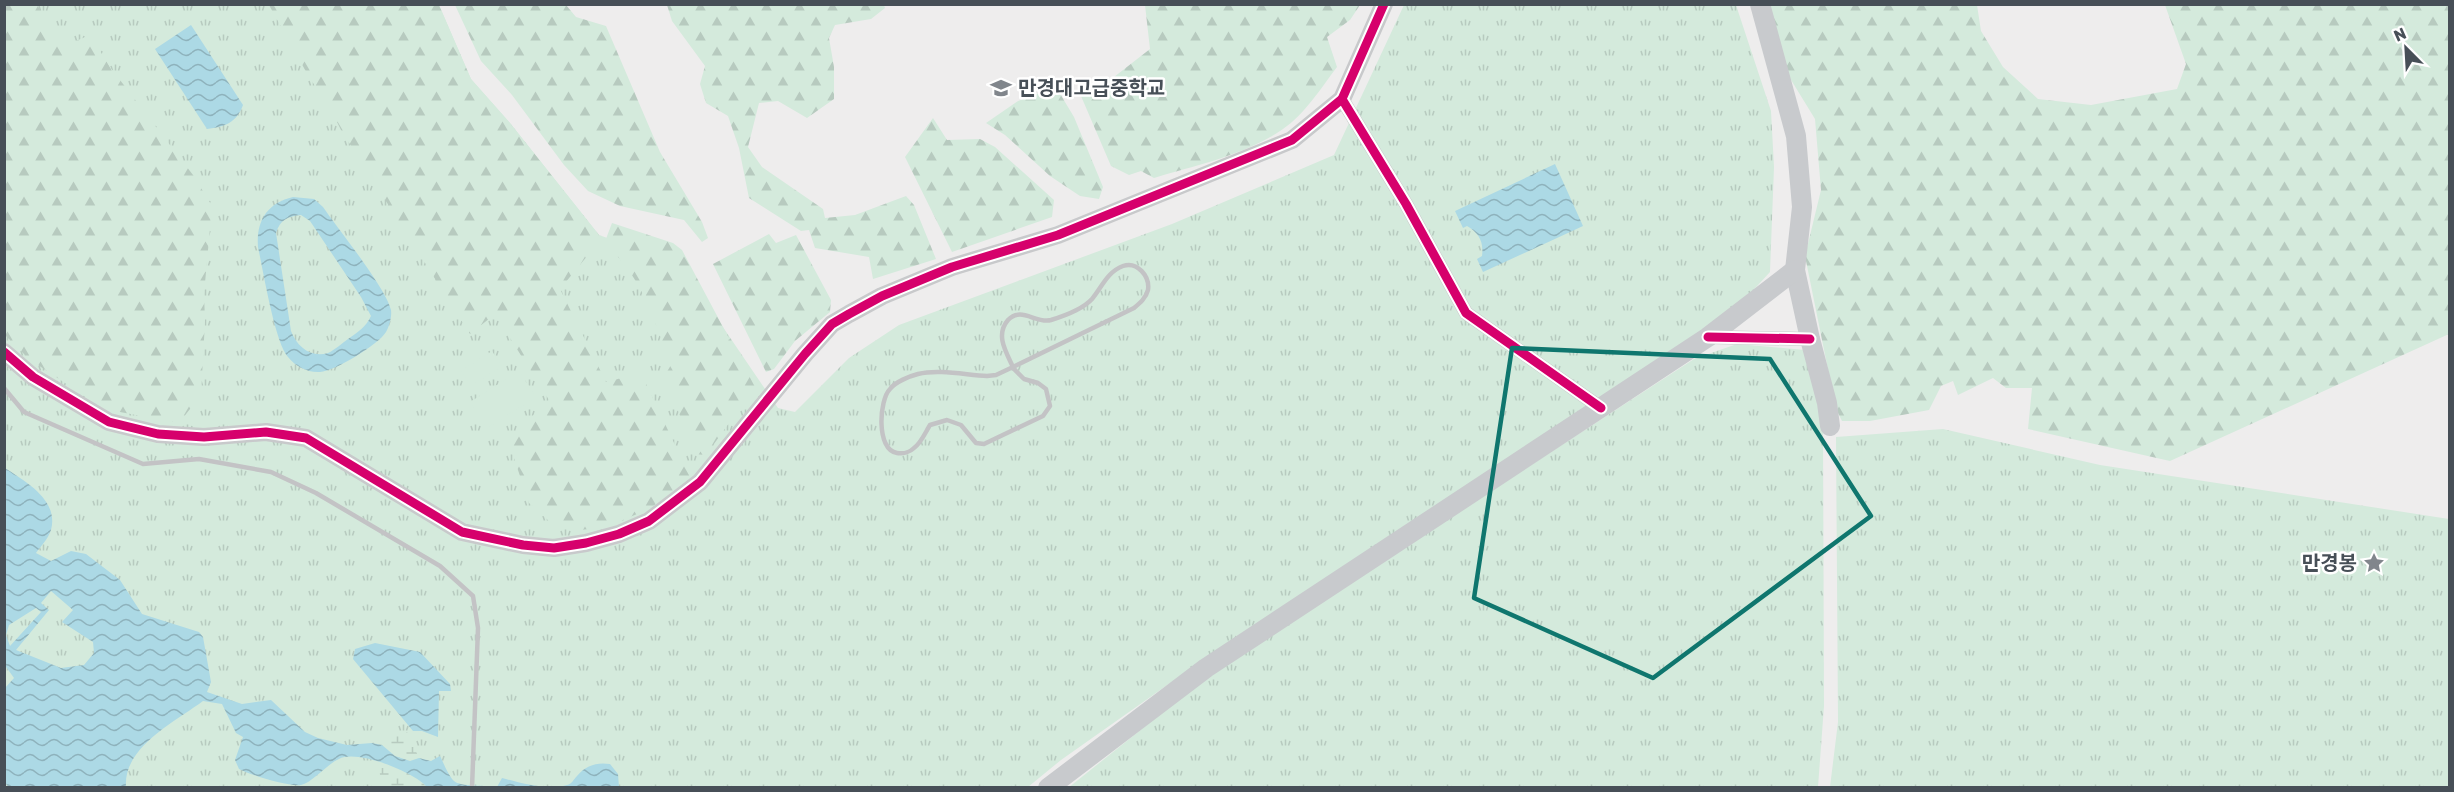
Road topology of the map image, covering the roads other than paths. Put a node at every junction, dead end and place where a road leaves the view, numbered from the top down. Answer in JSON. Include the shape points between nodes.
{"nodes":[{"id":1,"x":1384,"y":4,"type":"edge"},
{"id":2,"x":1760,"y":4,"type":"edge"},
{"id":3,"x":1342,"y":99,"type":"junction"},
{"id":4,"x":1796,"y":270,"type":"junction"},
{"id":5,"x":1708,"y":337,"type":"junction"},
{"id":6,"x":1810,"y":339,"type":"junction"},
{"id":7,"x":4,"y":352,"type":"edge"},
{"id":8,"x":1601,"y":408,"type":"junction"},
{"id":9,"x":1830,"y":426,"type":"dead end"},
{"id":10,"x":1048,"y":788,"type":"edge"}],
"edges":[{"from":1,"to":3,"type":"street"},
{"from":2,"to":4,"type":"main road","via":[[1796,136],[1802,207]]},
{"from":3,"to":7,"type":"street","via":[[1292,140],[1058,235],[952,267],[882,296],[832,324],[700,482],[649,521],[586,543],[554,548],[462,532],[306,438],[266,432],[204,437],[158,434],[110,422],[33,377]]},
{"from":3,"to":8,"type":"street","via":[[1466,313]]},
{"from":4,"to":5,"type":"main road"},
{"from":4,"to":6,"type":"main road"},
{"from":5,"to":6,"type":"street"},
{"from":5,"to":8,"type":"main road"},
{"from":6,"to":9,"type":"main road"},
{"from":8,"to":10,"type":"main road","via":[[1206,668]]}]}
